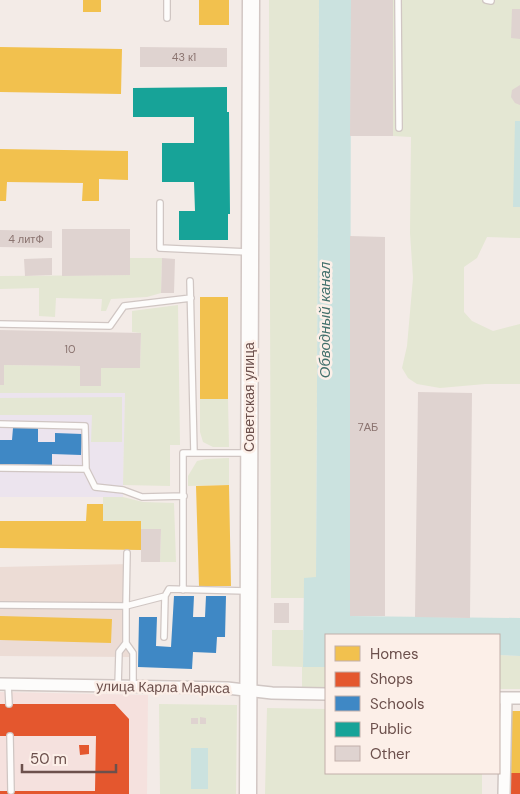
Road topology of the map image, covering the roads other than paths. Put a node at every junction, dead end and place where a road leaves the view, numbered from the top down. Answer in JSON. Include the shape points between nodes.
{"nodes":[{"id":1,"x":167,"y":0,"type":"edge"},
{"id":2,"x":250,"y":0,"type":"edge"},
{"id":3,"x":398,"y":0,"type":"edge"},
{"id":4,"x":167,"y":18,"type":"dead end"},
{"id":5,"x":399,"y":128,"type":"dead end"},
{"id":6,"x":160,"y":203,"type":"dead end"},
{"id":7,"x":250,"y":252,"type":"junction"},
{"id":8,"x":190,"y":281,"type":"dead end"},
{"id":9,"x":190,"y":298,"type":"junction"},
{"id":10,"x":0,"y":324,"type":"edge"},
{"id":11,"x":0,"y":424,"type":"edge"},
{"id":12,"x":194,"y":453,"type":"junction"},
{"id":13,"x":249,"y":453,"type":"junction"},
{"id":14,"x":0,"y":468,"type":"edge"},
{"id":15,"x":86,"y":469,"type":"junction"},
{"id":16,"x":184,"y":496,"type":"junction"},
{"id":17,"x":127,"y":553,"type":"dead end"},
{"id":18,"x":183,"y":590,"type":"junction"},
{"id":19,"x":248,"y":591,"type":"junction"},
{"id":20,"x":165,"y":596,"type":"junction"},
{"id":21,"x":0,"y":605,"type":"edge"},
{"id":22,"x":126,"y":606,"type":"junction"},
{"id":23,"x":164,"y":637,"type":"dead end"},
{"id":24,"x":126,"y":643,"type":"junction"},
{"id":25,"x":4,"y":684,"type":"edge"},
{"id":26,"x":118,"y":686,"type":"junction"},
{"id":27,"x":133,"y":687,"type":"junction"},
{"id":28,"x":248,"y":690,"type":"junction"},
{"id":29,"x":325,"y":694,"type":"edge"},
{"id":30,"x":502,"y":698,"type":"edge"},
{"id":31,"x":520,"y":698,"type":"edge"},
{"id":32,"x":9,"y":704,"type":"dead end"},
{"id":33,"x":10,"y":736,"type":"dead end"},
{"id":34,"x":11,"y":791,"type":"dead end"},
{"id":35,"x":248,"y":794,"type":"edge"},
{"id":36,"x":504,"y":794,"type":"edge"}],
"edges":[{"from":1,"to":4,"type":"lane"},
{"from":2,"to":7,"type":"street","name":"Советская улица"},
{"from":3,"to":5,"type":"lane"},
{"from":6,"to":7,"type":"lane","via":[[160,248]]},
{"from":7,"to":13,"type":"street","name":"Советская улица"},
{"from":8,"to":9,"type":"lane"},
{"from":9,"to":10,"type":"lane","via":[[124,306],[110,326]]},
{"from":9,"to":12,"type":"lane"},
{"from":11,"to":15,"type":"lane","via":[[85,426]]},
{"from":12,"to":13,"type":"lane"},
{"from":12,"to":16,"type":"lane","via":[[183,453]]},
{"from":13,"to":19,"type":"street","name":"Советская улица"},
{"from":14,"to":15,"type":"lane"},
{"from":15,"to":16,"type":"lane","via":[[95,487],[124,490],[142,496]]},
{"from":16,"to":18,"type":"lane"},
{"from":17,"to":22,"type":"lane"},
{"from":18,"to":19,"type":"lane"},
{"from":18,"to":20,"type":"lane","via":[[169,589]]},
{"from":19,"to":28,"type":"street","name":"Советская улица"},
{"from":20,"to":22,"type":"lane"},
{"from":20,"to":23,"type":"lane"},
{"from":21,"to":22,"type":"lane"},
{"from":22,"to":24,"type":"lane"},
{"from":24,"to":26,"type":"lane","via":[[119,652]]},
{"from":24,"to":27,"type":"lane","via":[[133,653]]},
{"from":25,"to":26,"type":"street","name":"улица Карла Маркса"},
{"from":25,"to":32,"type":"lane"},
{"from":26,"to":27,"type":"street","name":"улица Карла Маркса"},
{"from":27,"to":28,"type":"street","name":"улица Карла Маркса"},
{"from":28,"to":29,"type":"street","name":"улица Карла Маркса"},
{"from":28,"to":35,"type":"street","name":"Советская улица"},
{"from":30,"to":31,"type":"street"},
{"from":30,"to":36,"type":"street"},
{"from":33,"to":34,"type":"lane"}]}
